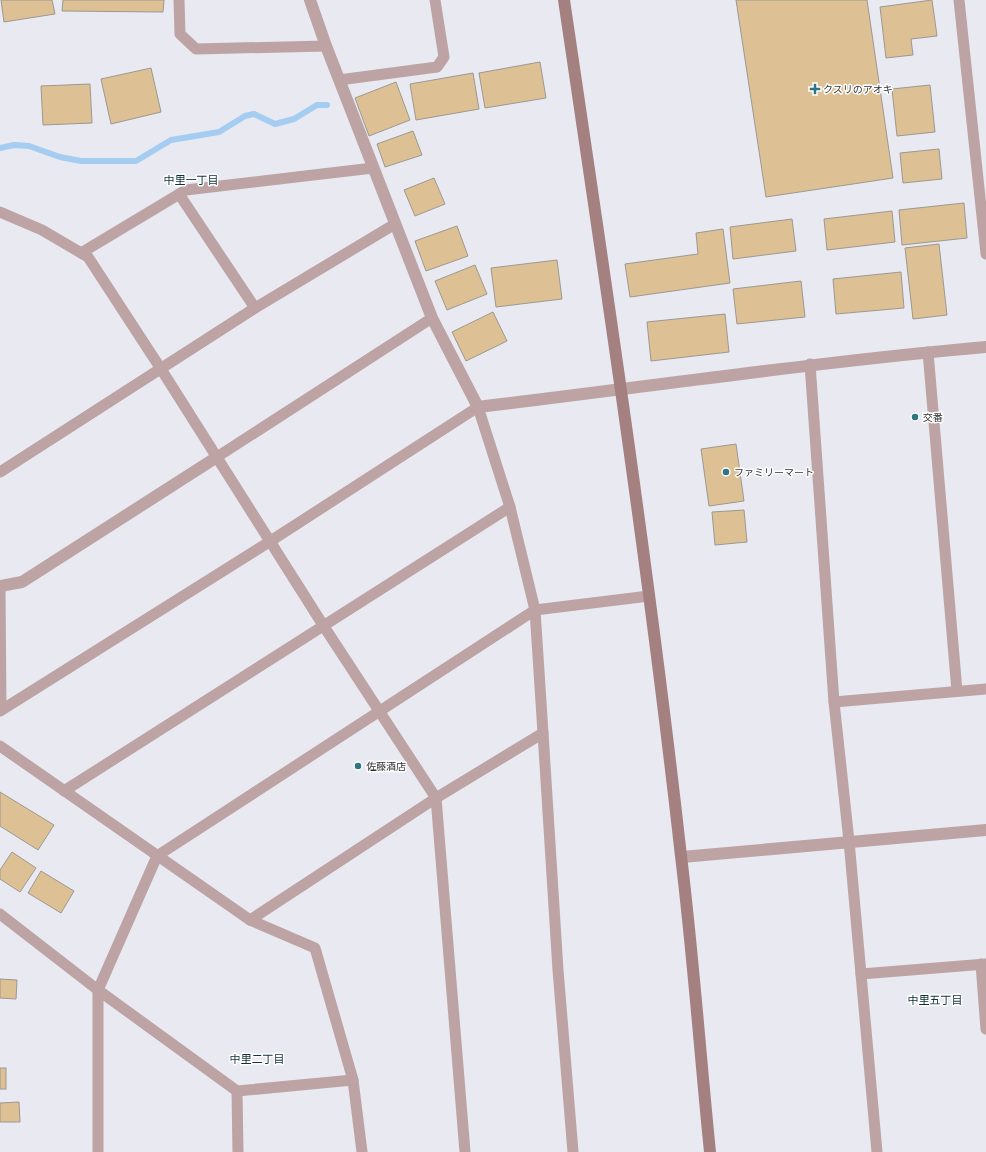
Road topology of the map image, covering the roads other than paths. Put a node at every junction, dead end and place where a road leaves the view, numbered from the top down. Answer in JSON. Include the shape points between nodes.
{"nodes":[{"id":1,"x":178,"y":0,"type":"edge"},
{"id":2,"x":310,"y":0,"type":"edge"},
{"id":3,"x":435,"y":0,"type":"edge"},
{"id":4,"x":564,"y":0,"type":"edge"},
{"id":5,"x":959,"y":0,"type":"edge"},
{"id":6,"x":326,"y":46,"type":"junction"},
{"id":7,"x":339,"y":80,"type":"junction"},
{"id":8,"x":373,"y":168,"type":"junction"},
{"id":9,"x":178,"y":194,"type":"junction"},
{"id":10,"x":0,"y":212,"type":"edge"},
{"id":11,"x":395,"y":224,"type":"junction"},
{"id":12,"x":81,"y":253,"type":"junction"},
{"id":13,"x":986,"y":254,"type":"edge"},
{"id":14,"x":255,"y":308,"type":"junction"},
{"id":15,"x":432,"y":318,"type":"junction"},
{"id":16,"x":986,"y":347,"type":"edge"},
{"id":17,"x":928,"y":352,"type":"junction"},
{"id":18,"x":810,"y":364,"type":"junction"},
{"id":19,"x":161,"y":369,"type":"junction"},
{"id":20,"x":622,"y":390,"type":"junction"},
{"id":21,"x":478,"y":407,"type":"junction"},
{"id":22,"x":216,"y":457,"type":"junction"},
{"id":23,"x":0,"y":472,"type":"edge"},
{"id":24,"x":510,"y":507,"type":"junction"},
{"id":25,"x":269,"y":542,"type":"junction"},
{"id":26,"x":0,"y":586,"type":"edge"},
{"id":27,"x":0,"y":590,"type":"edge"},
{"id":28,"x":649,"y":596,"type":"junction"},
{"id":29,"x":535,"y":610,"type":"junction"},
{"id":30,"x":323,"y":625,"type":"junction"},
{"id":31,"x":986,"y":689,"type":"edge"},
{"id":32,"x":957,"y":691,"type":"junction"},
{"id":33,"x":834,"y":702,"type":"junction"},
{"id":34,"x":1,"y":710,"type":"edge"},
{"id":35,"x":378,"y":711,"type":"junction"},
{"id":36,"x":543,"y":733,"type":"junction"},
{"id":37,"x":0,"y":746,"type":"edge"},
{"id":38,"x":64,"y":791,"type":"junction"},
{"id":39,"x":436,"y":798,"type":"junction"},
{"id":40,"x":986,"y":830,"type":"edge"},
{"id":41,"x":849,"y":841,"type":"junction"},
{"id":42,"x":157,"y":856,"type":"junction"},
{"id":43,"x":682,"y":857,"type":"junction"},
{"id":44,"x":0,"y":914,"type":"edge"},
{"id":45,"x":250,"y":920,"type":"junction"},
{"id":46,"x":983,"y":964,"type":"edge"},
{"id":47,"x":861,"y":974,"type":"junction"},
{"id":48,"x":98,"y":990,"type":"junction"},
{"id":49,"x":986,"y":1029,"type":"edge"},
{"id":50,"x":352,"y":1080,"type":"junction"},
{"id":51,"x":237,"y":1091,"type":"junction"},
{"id":52,"x":98,"y":1152,"type":"edge"},
{"id":53,"x":238,"y":1152,"type":"edge"},
{"id":54,"x":362,"y":1152,"type":"edge"},
{"id":55,"x":465,"y":1152,"type":"edge"},
{"id":56,"x":573,"y":1152,"type":"edge"},
{"id":57,"x":710,"y":1152,"type":"edge"},
{"id":58,"x":877,"y":1152,"type":"edge"}],
"edges":[{"from":1,"to":6,"type":"lane","via":[[180,34],[196,49]]},
{"from":2,"to":6,"type":"street"},
{"from":3,"to":7,"type":"lane","via":[[444,57],[437,68]]},
{"from":4,"to":20,"type":"street"},
{"from":5,"to":13,"type":"lane"},
{"from":6,"to":7,"type":"street"},
{"from":7,"to":8,"type":"street"},
{"from":8,"to":9,"type":"lane","via":[[186,190]]},
{"from":8,"to":11,"type":"street"},
{"from":9,"to":12,"type":"lane"},
{"from":9,"to":14,"type":"lane"},
{"from":10,"to":12,"type":"lane","via":[[42,230]]},
{"from":11,"to":14,"type":"lane"},
{"from":11,"to":15,"type":"street"},
{"from":12,"to":19,"type":"lane","via":[[88,257]]},
{"from":14,"to":19,"type":"lane"},
{"from":15,"to":21,"type":"street"},
{"from":15,"to":22,"type":"lane"},
{"from":16,"to":17,"type":"street"},
{"from":17,"to":18,"type":"street"},
{"from":17,"to":32,"type":"lane"},
{"from":18,"to":20,"type":"street"},
{"from":18,"to":33,"type":"lane"},
{"from":19,"to":22,"type":"lane"},
{"from":19,"to":23,"type":"lane"},
{"from":20,"to":21,"type":"street"},
{"from":20,"to":28,"type":"street"},
{"from":21,"to":24,"type":"lane"},
{"from":21,"to":25,"type":"lane"},
{"from":22,"to":25,"type":"lane"},
{"from":22,"to":26,"type":"street","via":[[22,582]]},
{"from":24,"to":29,"type":"lane"},
{"from":24,"to":30,"type":"lane"},
{"from":25,"to":30,"type":"lane"},
{"from":25,"to":34,"type":"lane"},
{"from":27,"to":34,"type":"lane"},
{"from":28,"to":29,"type":"lane"},
{"from":28,"to":43,"type":"street"},
{"from":29,"to":35,"type":"lane"},
{"from":29,"to":36,"type":"lane"},
{"from":30,"to":35,"type":"lane"},
{"from":30,"to":38,"type":"lane"},
{"from":31,"to":32,"type":"lane"},
{"from":32,"to":33,"type":"lane"},
{"from":33,"to":41,"type":"lane"},
{"from":35,"to":39,"type":"lane"},
{"from":35,"to":42,"type":"lane"},
{"from":36,"to":39,"type":"lane"},
{"from":36,"to":56,"type":"lane"},
{"from":37,"to":38,"type":"lane"},
{"from":38,"to":42,"type":"lane"},
{"from":39,"to":45,"type":"lane"},
{"from":39,"to":55,"type":"lane"},
{"from":40,"to":41,"type":"street"},
{"from":41,"to":43,"type":"street"},
{"from":41,"to":47,"type":"lane"},
{"from":42,"to":45,"type":"lane"},
{"from":42,"to":48,"type":"lane"},
{"from":43,"to":57,"type":"street"},
{"from":44,"to":48,"type":"lane"},
{"from":45,"to":50,"type":"lane","via":[[315,948]]},
{"from":46,"to":47,"type":"lane"},
{"from":46,"to":49,"type":"lane"},
{"from":47,"to":58,"type":"lane"},
{"from":48,"to":51,"type":"lane"},
{"from":48,"to":52,"type":"lane"},
{"from":50,"to":51,"type":"lane"},
{"from":50,"to":54,"type":"lane"},
{"from":51,"to":53,"type":"lane"}]}
